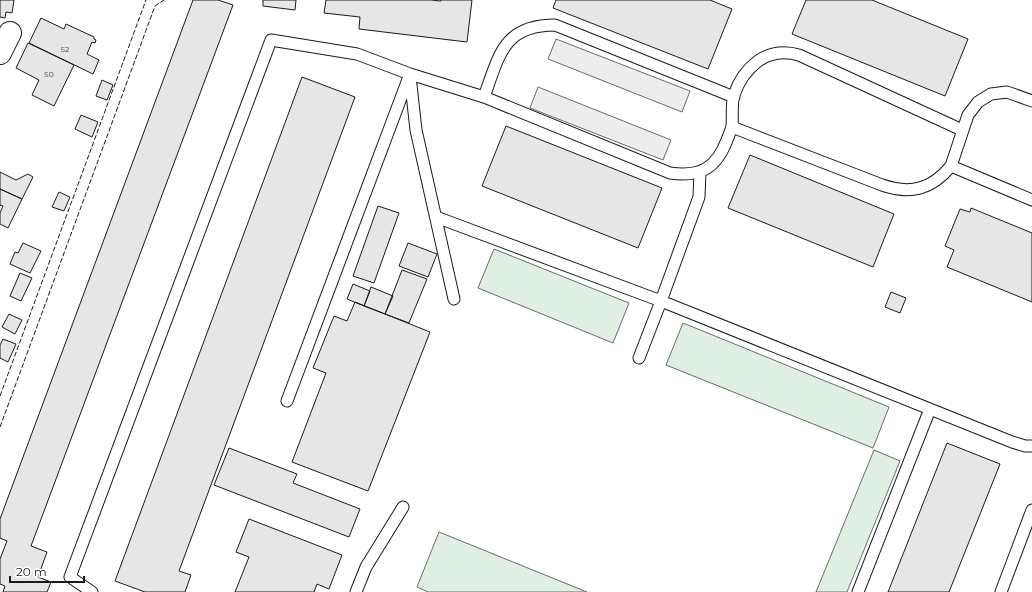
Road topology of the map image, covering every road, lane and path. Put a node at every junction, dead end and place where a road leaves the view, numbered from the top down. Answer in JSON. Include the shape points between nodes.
{"nodes":[{"id":1,"x":10,"y":33,"type":"dead end"},
{"id":2,"x":0,"y":53,"type":"edge"},
{"id":3,"x":410,"y":74,"type":"junction"},
{"id":4,"x":484,"y":97,"type":"junction"},
{"id":5,"x":734,"y":97,"type":"junction"},
{"id":6,"x":1032,"y":101,"type":"edge"},
{"id":7,"x":732,"y":127,"type":"junction"},
{"id":8,"x":962,"y":130,"type":"junction"},
{"id":9,"x":951,"y":166,"type":"junction"},
{"id":10,"x":700,"y":172,"type":"junction"},
{"id":11,"x":1032,"y":200,"type":"edge"},
{"id":12,"x":436,"y":217,"type":"junction"},
{"id":13,"x":454,"y":299,"type":"dead end"},
{"id":14,"x":662,"y":301,"type":"junction"},
{"id":15,"x":639,"y":358,"type":"dead end"},
{"id":16,"x":287,"y":401,"type":"dead end"},
{"id":17,"x":930,"y":409,"type":"junction"},
{"id":18,"x":1032,"y":446,"type":"edge"},
{"id":19,"x":404,"y":507,"type":"dead end"},
{"id":20,"x":1032,"y":510,"type":"edge"},
{"id":21,"x":92,"y":592,"type":"edge"},
{"id":22,"x":356,"y":592,"type":"edge"},
{"id":23,"x":858,"y":592,"type":"edge"},
{"id":24,"x":1000,"y":592,"type":"edge"}],
"edges":[{"from":1,"to":2,"type":"street"},
{"from":3,"to":4,"type":"lane"},
{"from":3,"to":12,"type":"lane","via":[[416,130]]},
{"from":3,"to":16,"type":"lane"},
{"from":3,"to":21,"type":"lane","via":[[357,54],[271,40],[70,577]]},
{"from":4,"to":5,"type":"lane","via":[[500,56],[509,41],[522,30],[541,25],[555,25]]},
{"from":4,"to":10,"type":"lane","via":[[670,173]]},
{"from":5,"to":7,"type":"lane"},
{"from":5,"to":8,"type":"lane","via":[[740,79],[751,67],[769,55],[790,53]]},
{"from":6,"to":8,"type":"lane","via":[[1007,92],[991,94],[978,102],[968,115]]},
{"from":7,"to":9,"type":"lane","via":[[895,190],[922,188],[935,181]]},
{"from":7,"to":10,"type":"lane","via":[[716,162]]},
{"from":8,"to":9,"type":"lane"},
{"from":9,"to":11,"type":"lane"},
{"from":10,"to":14,"type":"lane","via":[[699,197]]},
{"from":12,"to":13,"type":"lane"},
{"from":12,"to":14,"type":"lane"},
{"from":14,"to":15,"type":"lane"},
{"from":14,"to":17,"type":"lane"},
{"from":17,"to":18,"type":"lane","via":[[1012,442]]},
{"from":17,"to":23,"type":"lane"},
{"from":19,"to":22,"type":"lane","via":[[366,568]]},
{"from":20,"to":24,"type":"lane"}]}
